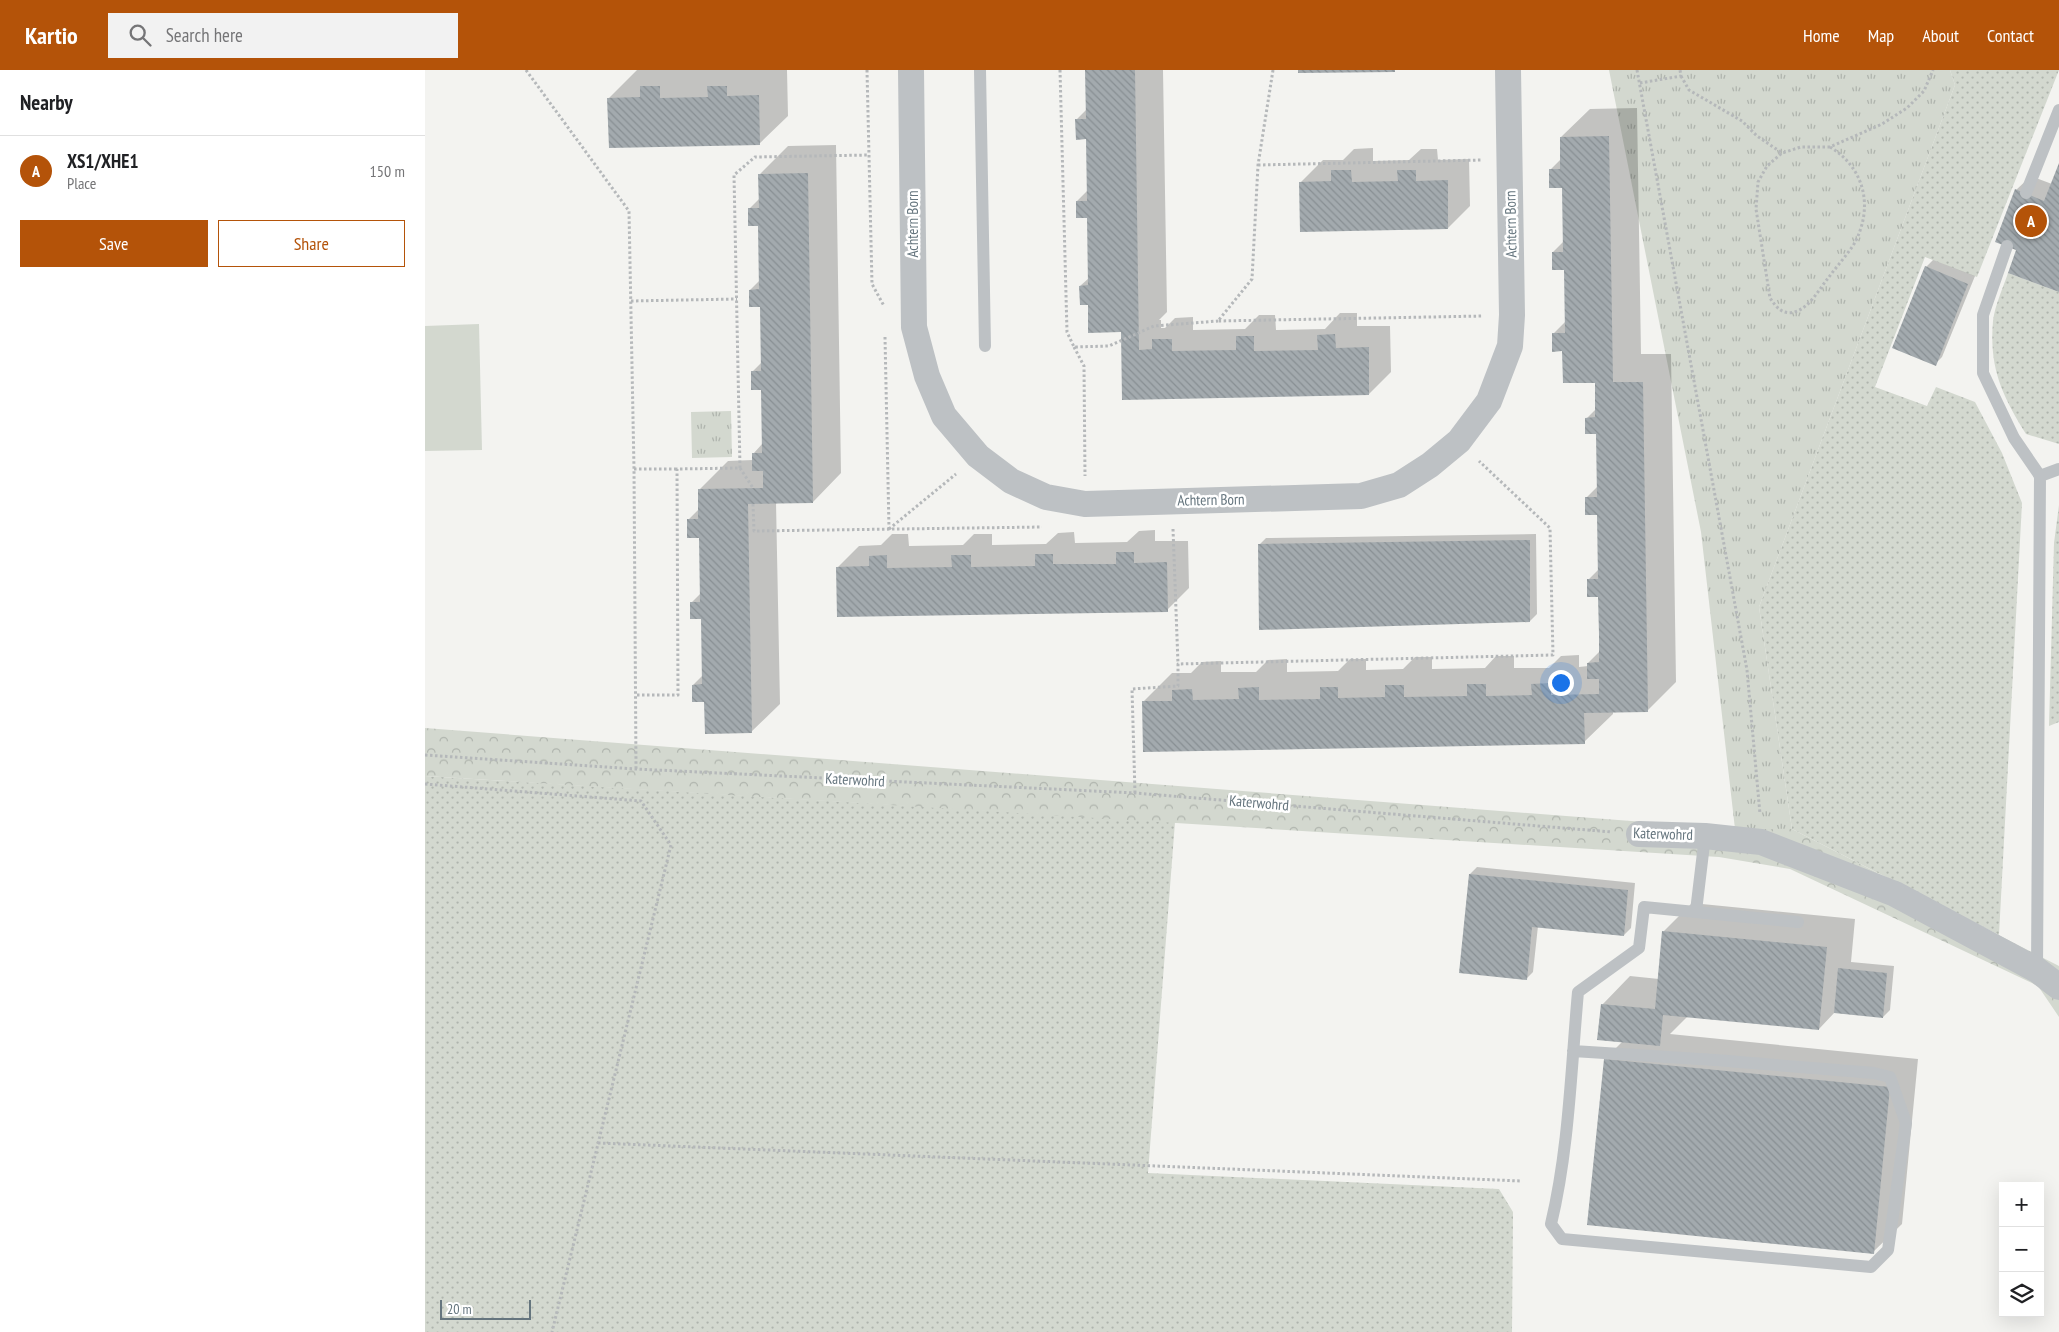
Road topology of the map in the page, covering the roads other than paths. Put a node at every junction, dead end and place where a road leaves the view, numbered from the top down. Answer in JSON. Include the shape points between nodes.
{"nodes":[{"id":1,"x":911,"y":70,"type":"edge"},
{"id":2,"x":980,"y":70,"type":"edge"},
{"id":3,"x":1508,"y":70,"type":"edge"},
{"id":4,"x":2059,"y":110,"type":"edge"},
{"id":5,"x":2026,"y":194,"type":"dead end"},
{"id":6,"x":2007,"y":246,"type":"dead end"},
{"id":7,"x":985,"y":346,"type":"dead end"},
{"id":8,"x":2059,"y":469,"type":"edge"},
{"id":9,"x":2040,"y":476,"type":"junction"},
{"id":10,"x":1639,"y":834,"type":"road end"},
{"id":11,"x":1705,"y":836,"type":"junction"},
{"id":12,"x":1696,"y":912,"type":"junction"},
{"id":13,"x":1797,"y":922,"type":"dead end"},
{"id":14,"x":2037,"y":970,"type":"junction"},
{"id":15,"x":2059,"y":987,"type":"edge"},
{"id":16,"x":1573,"y":1051,"type":"junction"}],
"edges":[{"from":1,"to":3,"type":"street","name":"Achtern Born","via":[[914,327],[927,376],[944,416],[978,456],[1011,481],[1046,497],[1085,504],[1361,496],[1399,485],[1459,442],[1489,401],[1510,346]]},
{"from":2,"to":7,"type":"lane"},
{"from":4,"to":5,"type":"lane"},
{"from":6,"to":9,"type":"lane","via":[[1983,315],[1983,373],[2014,438]]},
{"from":8,"to":9,"type":"lane"},
{"from":9,"to":14,"type":"lane"},
{"from":10,"to":11,"type":"street","name":"Katerwohrd"},
{"from":11,"to":12,"type":"lane"},
{"from":11,"to":14,"type":"street","name":"Katerwohrd","via":[[1761,842],[1895,894]]},
{"from":12,"to":13,"type":"lane"},
{"from":12,"to":16,"type":"lane","via":[[1644,907],[1639,948],[1578,992]]},
{"from":14,"to":15,"type":"street","name":"Katerwohrd"},
{"from":16,"to":16,"type":"lane","via":[[1560,1186],[1551,1224],[1562,1240],[1871,1267],[1888,1250],[1906,1123],[1890,1077],[1874,1073]]}]}
